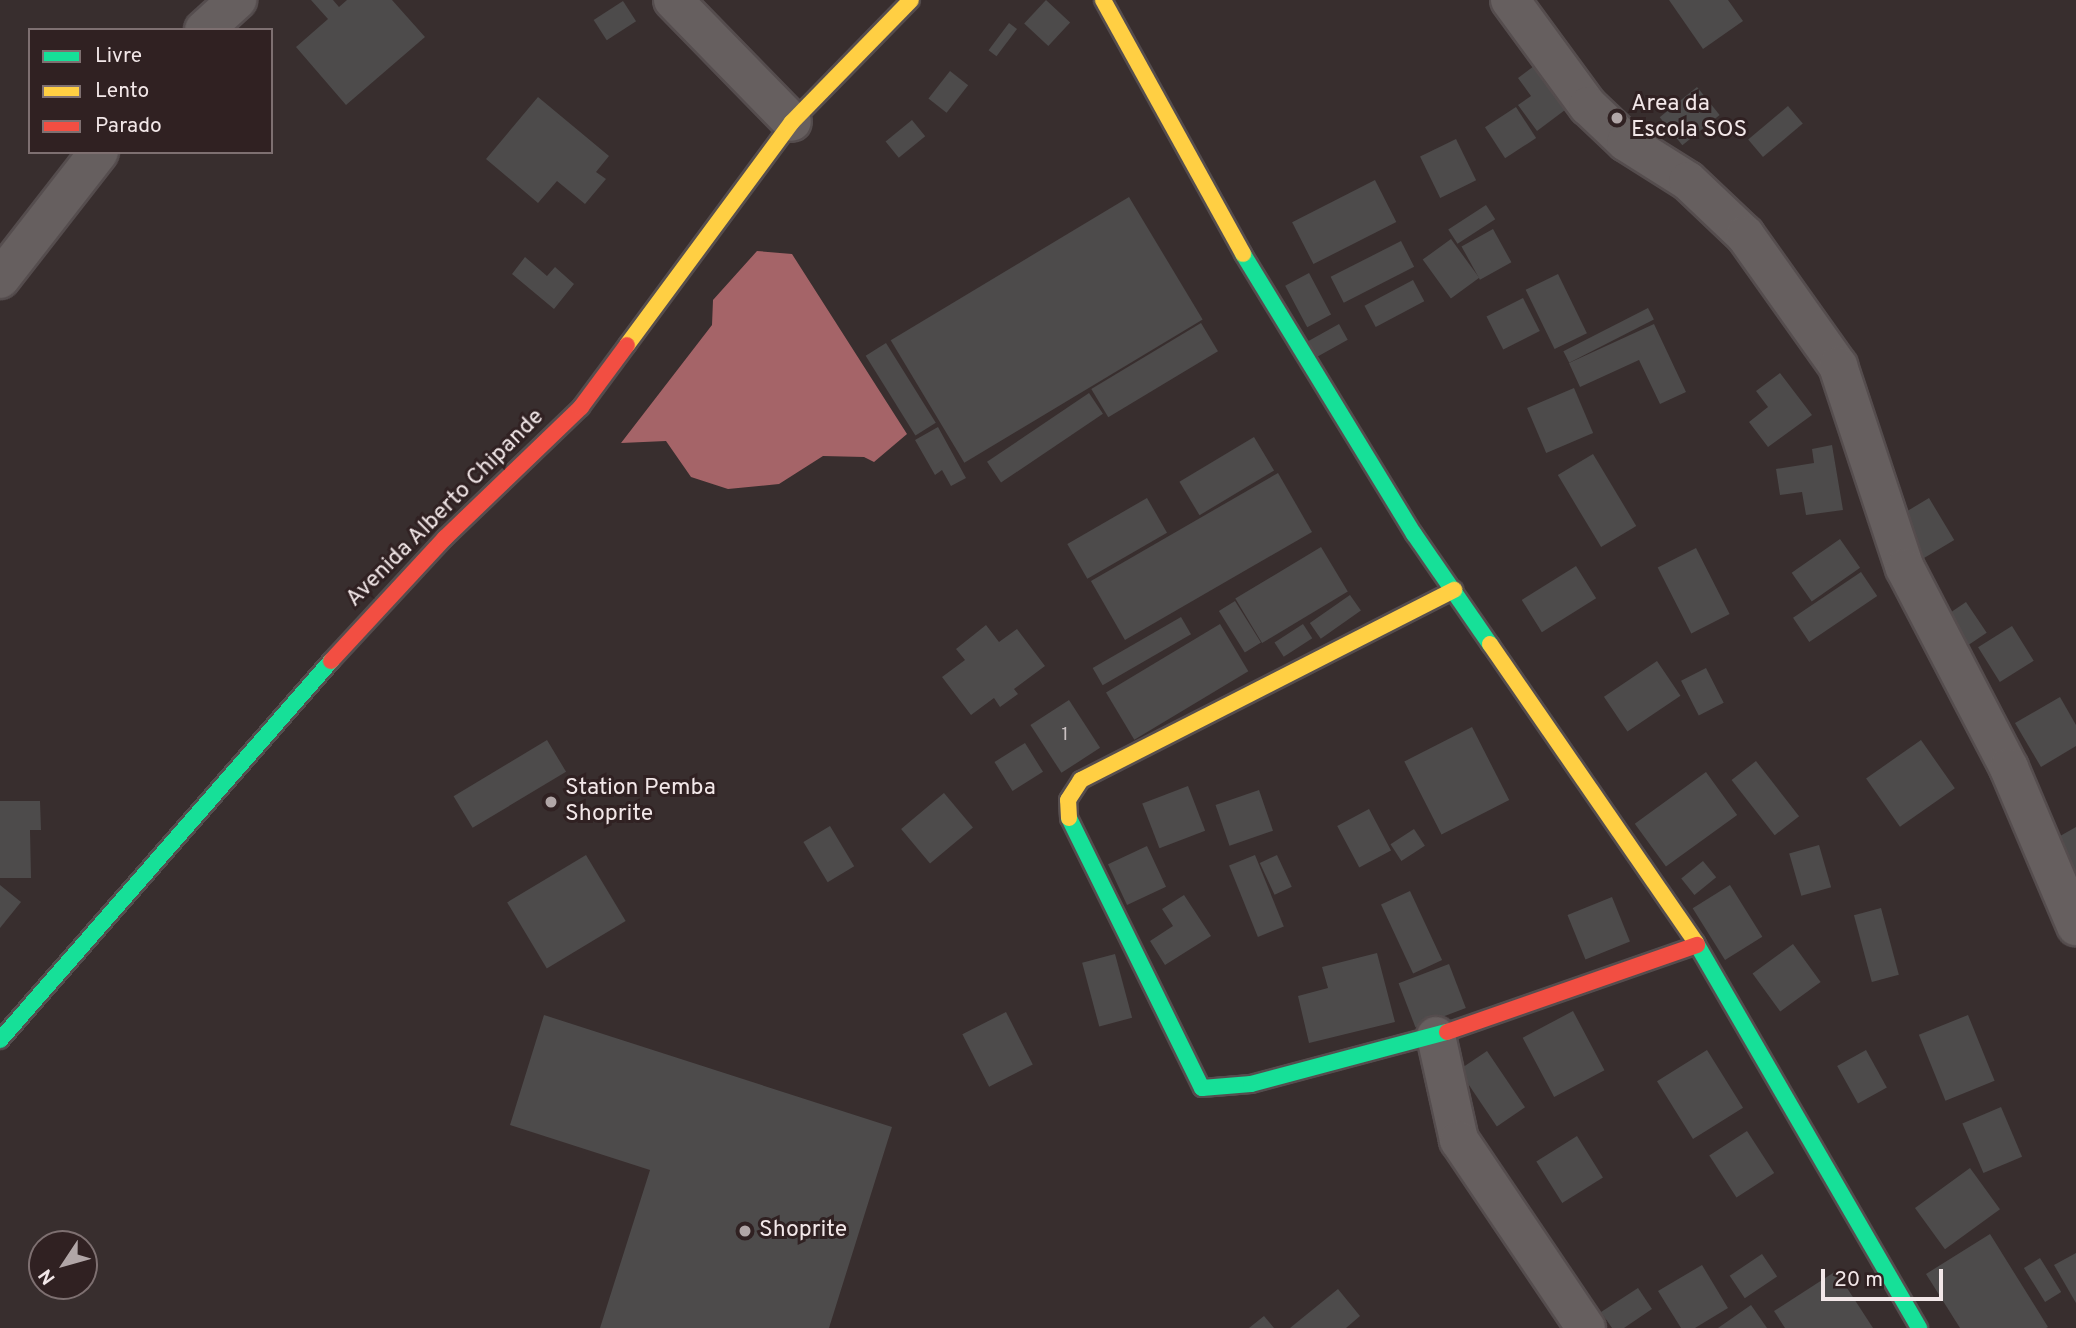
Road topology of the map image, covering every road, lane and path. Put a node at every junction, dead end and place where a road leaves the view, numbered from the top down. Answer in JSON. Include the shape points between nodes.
{"nodes":[{"id":1,"x":237,"y":0,"type":"edge"},
{"id":2,"x":673,"y":0,"type":"edge"},
{"id":3,"x":911,"y":0,"type":"edge"},
{"id":4,"x":1104,"y":0,"type":"edge"},
{"id":5,"x":1510,"y":0,"type":"edge"},
{"id":6,"x":206,"y":28,"type":"edge"},
{"id":7,"x":792,"y":122,"type":"junction"},
{"id":8,"x":97,"y":154,"type":"edge"},
{"id":9,"x":0,"y":279,"type":"edge"},
{"id":10,"x":1454,"y":590,"type":"junction"},
{"id":11,"x":2076,"y":926,"type":"edge"},
{"id":12,"x":1697,"y":945,"type":"junction"},
{"id":13,"x":2,"y":1032,"type":"edge"},
{"id":14,"x":1436,"y":1036,"type":"junction"},
{"id":15,"x":1586,"y":1328,"type":"edge"},
{"id":16,"x":1919,"y":1328,"type":"edge"}],
"edges":[{"from":1,"to":6,"type":"street"},
{"from":2,"to":7,"type":"street"},
{"from":3,"to":7,"type":"street","name":"Avenida Alberto Chipande"},
{"from":4,"to":10,"type":"street","via":[[1217,212],[1414,534]]},
{"from":5,"to":11,"type":"street","via":[[1588,106],[1626,142],[1688,181],[1745,235],[1838,366],[1905,568],[2009,768]]},
{"from":7,"to":13,"type":"street","name":"Avenida Alberto Chipande","via":[[581,407],[445,538],[276,719]]},
{"from":8,"to":9,"type":"street"},
{"from":10,"to":12,"type":"street"},
{"from":10,"to":14,"type":"street","via":[[1081,780],[1068,800],[1069,824],[1202,1088],[1251,1084]]},
{"from":12,"to":14,"type":"street"},
{"from":12,"to":16,"type":"street"},
{"from":14,"to":15,"type":"street","via":[[1459,1140]]}]}
